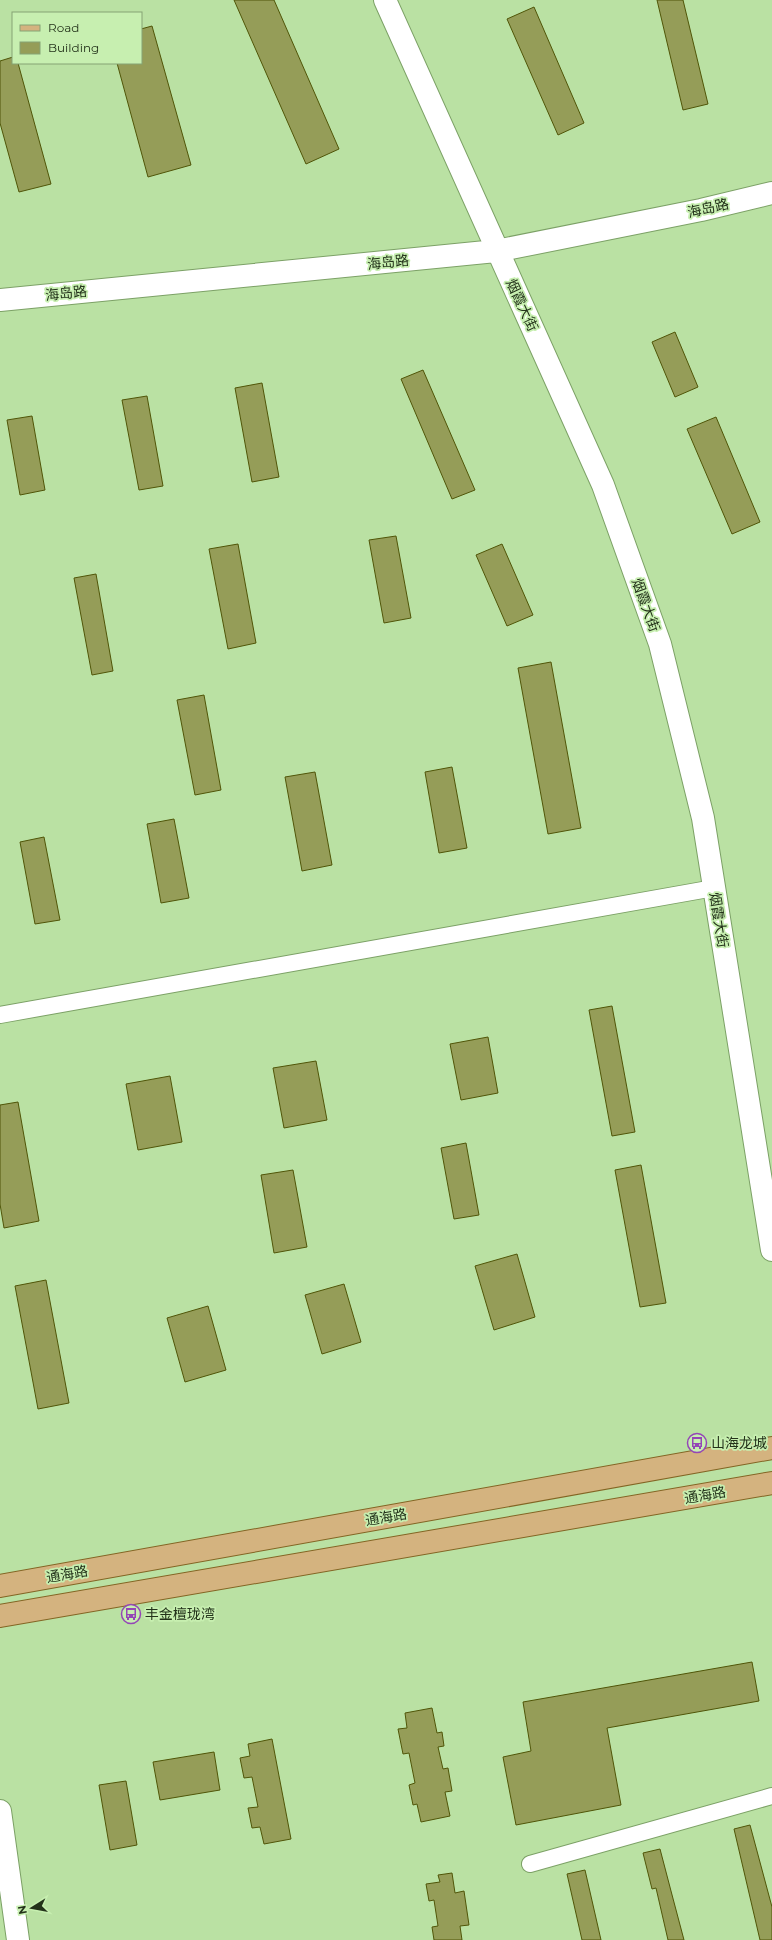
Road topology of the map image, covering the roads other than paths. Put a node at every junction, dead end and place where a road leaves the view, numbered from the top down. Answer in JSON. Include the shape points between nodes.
{"nodes":[{"id":1,"x":385,"y":0,"type":"edge"},
{"id":2,"x":772,"y":193,"type":"edge"},
{"id":3,"x":496,"y":251,"type":"junction"},
{"id":4,"x":0,"y":300,"type":"edge"},
{"id":5,"x":714,"y":888,"type":"junction"},
{"id":6,"x":0,"y":1015,"type":"edge"},
{"id":7,"x":772,"y":1250,"type":"edge"},
{"id":8,"x":772,"y":1448,"type":"edge"},
{"id":9,"x":772,"y":1483,"type":"edge"},
{"id":10,"x":0,"y":1586,"type":"edge"},
{"id":11,"x":0,"y":1616,"type":"edge"},
{"id":12,"x":772,"y":1796,"type":"edge"},
{"id":13,"x":0,"y":1811,"type":"edge"},
{"id":14,"x":530,"y":1864,"type":"dead end"},
{"id":15,"x":18,"y":1940,"type":"edge"}],
"edges":[{"from":1,"to":3,"type":"main road","name":"烟霞大街"},
{"from":2,"to":3,"type":"main road","name":"海岛路","via":[[701,210]]},
{"from":3,"to":4,"type":"main road","name":"海岛路"},
{"from":3,"to":5,"type":"main road","name":"烟霞大街","via":[[603,485],[660,644],[703,818]]},
{"from":5,"to":6,"type":"street"},
{"from":5,"to":7,"type":"main road","name":"烟霞大街"},
{"from":8,"to":10,"type":"main road","name":"通海路"},
{"from":9,"to":11,"type":"main road","name":"通海路"},
{"from":12,"to":14,"type":"street"},
{"from":13,"to":15,"type":"main road"}]}
